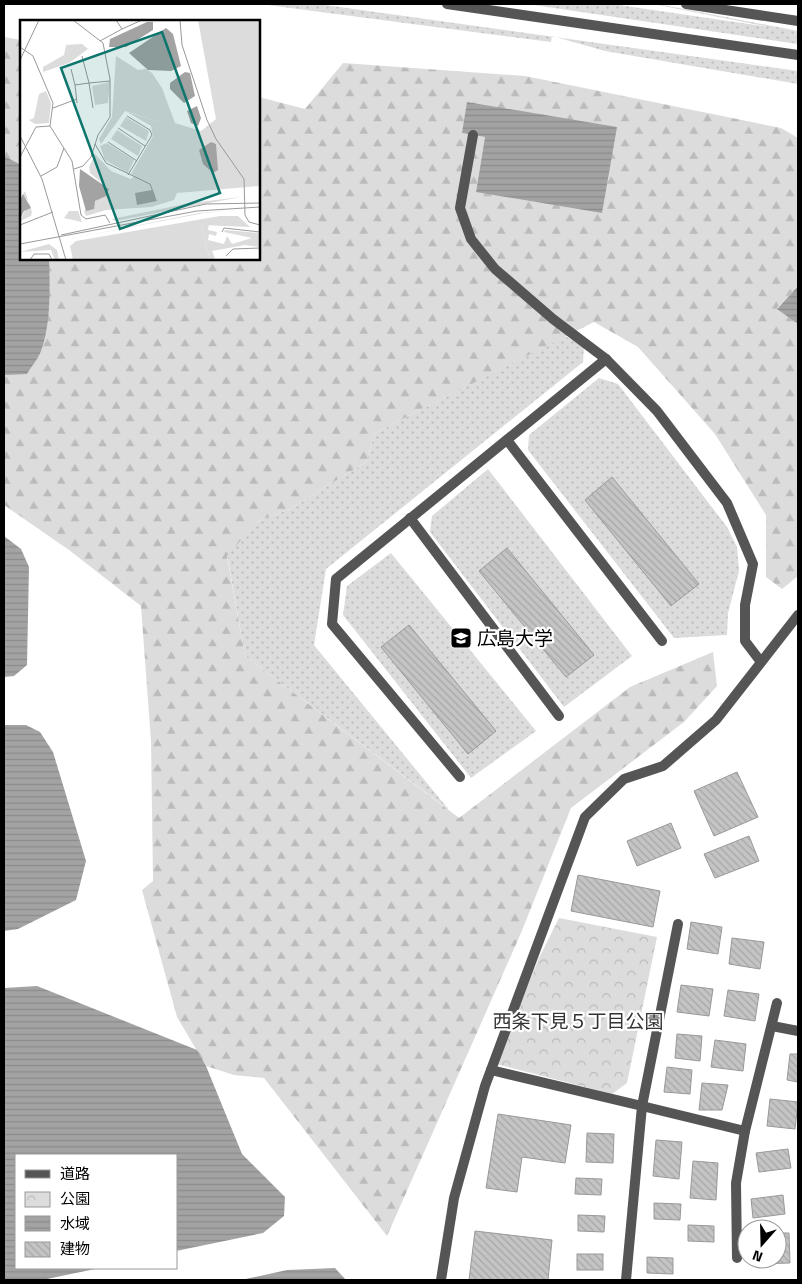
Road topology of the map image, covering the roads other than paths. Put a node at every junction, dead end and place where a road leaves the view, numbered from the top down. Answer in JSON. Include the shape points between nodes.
{"nodes":[{"id":1,"x":447,"y":4,"type":"edge"},
{"id":2,"x":686,"y":4,"type":"edge"},
{"id":3,"x":798,"y":21,"type":"edge"},
{"id":4,"x":798,"y":55,"type":"edge"},
{"id":5,"x":473,"y":135,"type":"dead end"},
{"id":6,"x":606,"y":359,"type":"junction"},
{"id":7,"x":507,"y":440,"type":"junction"},
{"id":8,"x":410,"y":518,"type":"junction"},
{"id":9,"x":798,"y":615,"type":"edge"},
{"id":10,"x":662,"y":642,"type":"dead end"},
{"id":11,"x":761,"y":662,"type":"junction"},
{"id":12,"x":559,"y":716,"type":"dead end"},
{"id":13,"x":460,"y":777,"type":"dead end"},
{"id":14,"x":678,"y":924,"type":"dead end"},
{"id":15,"x":778,"y":1003,"type":"dead end"},
{"id":16,"x":772,"y":1026,"type":"junction"},
{"id":17,"x":798,"y":1031,"type":"edge"},
{"id":18,"x":491,"y":1070,"type":"junction"},
{"id":19,"x":642,"y":1106,"type":"junction"},
{"id":20,"x":745,"y":1131,"type":"junction"},
{"id":21,"x":737,"y":1258,"type":"dead end"},
{"id":22,"x":441,"y":1280,"type":"edge"},
{"id":23,"x":626,"y":1280,"type":"edge"}],
"edges":[{"from":1,"to":4,"type":"street"},
{"from":2,"to":3,"type":"street"},
{"from":5,"to":6,"type":"street","via":[[460,208],[471,239],[495,269]]},
{"from":6,"to":7,"type":"street"},
{"from":6,"to":11,"type":"street","via":[[657,411],[727,503],[753,564],[744,605],[745,641]]},
{"from":7,"to":8,"type":"street"},
{"from":7,"to":10,"type":"street"},
{"from":8,"to":12,"type":"street"},
{"from":8,"to":13,"type":"street","via":[[336,579],[332,624]]},
{"from":9,"to":11,"type":"street"},
{"from":11,"to":18,"type":"street","via":[[716,720],[663,766],[624,778],[585,817]]},
{"from":14,"to":19,"type":"street"},
{"from":15,"to":16,"type":"street"},
{"from":16,"to":17,"type":"street"},
{"from":16,"to":20,"type":"street"},
{"from":18,"to":19,"type":"street"},
{"from":18,"to":22,"type":"street","via":[[454,1198]]},
{"from":19,"to":20,"type":"street"},
{"from":19,"to":23,"type":"street"},
{"from":20,"to":21,"type":"street","via":[[736,1182]]}]}
